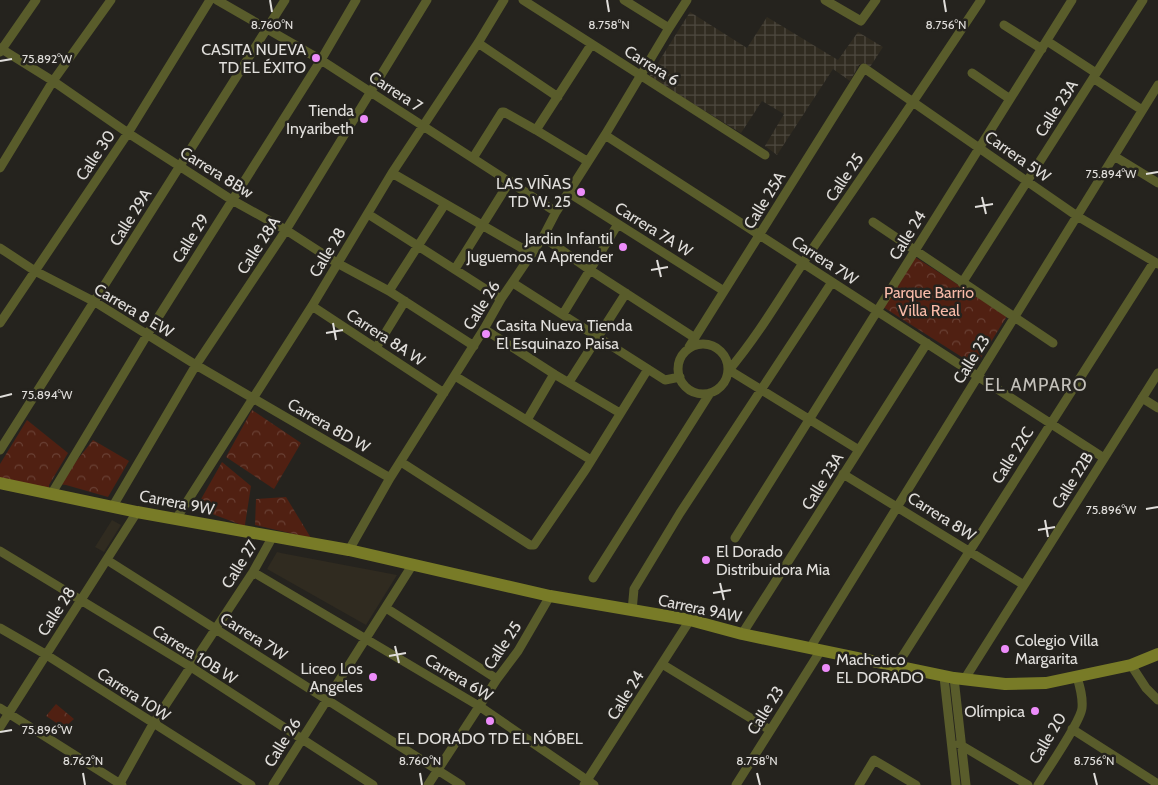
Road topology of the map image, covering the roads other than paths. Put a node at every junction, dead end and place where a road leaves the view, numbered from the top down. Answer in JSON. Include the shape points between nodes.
{"nodes":[{"id":1,"x":36,"y":0,"type":"edge"},
{"id":2,"x":111,"y":0,"type":"edge"},
{"id":3,"x":210,"y":0,"type":"edge"},
{"id":4,"x":217,"y":0,"type":"edge"},
{"id":5,"x":285,"y":0,"type":"edge"},
{"id":6,"x":356,"y":0,"type":"edge"},
{"id":7,"x":427,"y":0,"type":"edge"},
{"id":8,"x":504,"y":0,"type":"edge"},
{"id":9,"x":523,"y":0,"type":"edge"},
{"id":10,"x":624,"y":0,"type":"edge"},
{"id":11,"x":687,"y":0,"type":"edge"},
{"id":12,"x":825,"y":0,"type":"edge"},
{"id":13,"x":876,"y":0,"type":"edge"},
{"id":14,"x":981,"y":0,"type":"edge"},
{"id":15,"x":1072,"y":0,"type":"edge"},
{"id":16,"x":1143,"y":0,"type":"edge"},
{"id":17,"x":1004,"y":25,"type":"dead end"},
{"id":18,"x":669,"y":28,"type":"junction"},
{"id":19,"x":266,"y":30,"type":"junction"},
{"id":20,"x":478,"y":44,"type":"junction"},
{"id":21,"x":591,"y":45,"type":"junction"},
{"id":22,"x":1044,"y":45,"type":"junction"},
{"id":23,"x":0,"y":50,"type":"edge"},
{"id":24,"x":320,"y":60,"type":"junction"},
{"id":25,"x":864,"y":68,"type":"joint"},
{"id":26,"x":972,"y":73,"type":"dead end"},
{"id":27,"x":641,"y":76,"type":"junction"},
{"id":28,"x":1095,"y":76,"type":"junction"},
{"id":29,"x":53,"y":81,"type":"junction"},
{"id":30,"x":1158,"y":85,"type":"edge"},
{"id":31,"x":370,"y":92,"type":"junction"},
{"id":32,"x":558,"y":97,"type":"junction"},
{"id":33,"x":1010,"y":99,"type":"junction"},
{"id":34,"x":913,"y":103,"type":"junction"},
{"id":35,"x":1142,"y":110,"type":"junction"},
{"id":36,"x":424,"y":126,"type":"junction"},
{"id":37,"x":536,"y":130,"type":"junction"},
{"id":38,"x":128,"y":133,"type":"junction"},
{"id":39,"x":605,"y":135,"type":"junction"},
{"id":40,"x":979,"y":148,"type":"junction"},
{"id":41,"x":765,"y":155,"type":"dead end"},
{"id":42,"x":1114,"y":156,"type":"junction"},
{"id":43,"x":473,"y":158,"type":"junction"},
{"id":44,"x":587,"y":161,"type":"junction"},
{"id":45,"x":180,"y":166,"type":"junction"},
{"id":46,"x":0,"y":168,"type":"edge"},
{"id":47,"x":392,"y":173,"type":"junction"},
{"id":48,"x":510,"y":181,"type":"junction"},
{"id":49,"x":1027,"y":181,"type":"junction"},
{"id":50,"x":1158,"y":183,"type":"edge"},
{"id":51,"x":569,"y":193,"type":"junction"},
{"id":52,"x":232,"y":200,"type":"junction"},
{"id":53,"x":445,"y":204,"type":"junction"},
{"id":54,"x":556,"y":212,"type":"junction"},
{"id":55,"x":368,"y":214,"type":"junction"},
{"id":56,"x":1077,"y":216,"type":"junction"},
{"id":57,"x":873,"y":222,"type":"dead end"},
{"id":58,"x":618,"y":224,"type":"junction"},
{"id":59,"x":481,"y":225,"type":"junction"},
{"id":60,"x":286,"y":230,"type":"junction"},
{"id":61,"x":759,"y":235,"type":"junction"},
{"id":62,"x":543,"y":237,"type":"junction"},
{"id":63,"x":417,"y":246,"type":"junction"},
{"id":64,"x":0,"y":248,"type":"edge"},
{"id":65,"x":914,"y":251,"type":"junction"},
{"id":66,"x":532,"y":254,"type":"junction"},
{"id":67,"x":337,"y":263,"type":"junction"},
{"id":68,"x":803,"y":263,"type":"junction"},
{"id":69,"x":1156,"y":263,"type":"edge"},
{"id":70,"x":455,"y":269,"type":"junction"},
{"id":71,"x":36,"y":270,"type":"junction"},
{"id":72,"x":590,"y":270,"type":"junction"},
{"id":73,"x":832,"y":282,"type":"junction"},
{"id":74,"x":513,"y":283,"type":"junction"},
{"id":75,"x":962,"y":283,"type":"junction"},
{"id":76,"x":390,"y":291,"type":"junction"},
{"id":77,"x":724,"y":291,"type":"junction"},
{"id":78,"x":626,"y":293,"type":"junction"},
{"id":79,"x":502,"y":299,"type":"junction"},
{"id":80,"x":405,"y":301,"type":"junction"},
{"id":81,"x":95,"y":302,"type":"junction"},
{"id":82,"x":312,"y":306,"type":"junction"},
{"id":83,"x":877,"y":311,"type":"junction"},
{"id":84,"x":563,"y":314,"type":"junction"},
{"id":85,"x":1014,"y":317,"type":"junction"},
{"id":86,"x":1,"y":320,"type":"edge"},
{"id":87,"x":484,"y":329,"type":"junction"},
{"id":88,"x":146,"y":335,"type":"junction"},
{"id":89,"x":597,"y":336,"type":"junction"},
{"id":90,"x":695,"y":338,"type":"junction"},
{"id":91,"x":927,"y":343,"type":"junction"},
{"id":92,"x":1053,"y":343,"type":"dead end"},
{"id":93,"x":474,"y":346,"type":"junction"},
{"id":94,"x":689,"y":347,"type":"junction"},
{"id":95,"x":376,"y":348,"type":"junction"},
{"id":96,"x":196,"y":365,"type":"junction"},
{"id":97,"x":648,"y":369,"type":"junction"},
{"id":98,"x":728,"y":370,"type":"junction"},
{"id":99,"x":1158,"y":372,"type":"edge"},
{"id":100,"x":554,"y":374,"type":"junction"},
{"id":101,"x":455,"y":376,"type":"junction"},
{"id":102,"x":978,"y":376,"type":"junction"},
{"id":103,"x":680,"y":377,"type":"junction"},
{"id":104,"x":569,"y":382,"type":"junction"},
{"id":105,"x":761,"y":390,"type":"junction"},
{"id":106,"x":444,"y":393,"type":"junction"},
{"id":107,"x":710,"y":393,"type":"junction"},
{"id":108,"x":252,"y":398,"type":"junction"},
{"id":109,"x":1142,"y":398,"type":"junction"},
{"id":110,"x":1158,"y":408,"type":"edge"},
{"id":111,"x":620,"y":413,"type":"junction"},
{"id":112,"x":809,"y":419,"type":"junction"},
{"id":113,"x":527,"y":420,"type":"junction"},
{"id":114,"x":1051,"y":423,"type":"junction"},
{"id":115,"x":0,"y":450,"type":"edge"},
{"id":116,"x":859,"y":450,"type":"junction"},
{"id":117,"x":1104,"y":458,"type":"junction"},
{"id":118,"x":591,"y":460,"type":"junction"},
{"id":119,"x":400,"y":462,"type":"junction"},
{"id":120,"x":843,"y":474,"type":"junction"},
{"id":121,"x":390,"y":478,"type":"junction"},
{"id":122,"x":1,"y":484,"type":"edge"},
{"id":123,"x":52,"y":493,"type":"junction"},
{"id":124,"x":113,"y":506,"type":"junction"},
{"id":125,"x":898,"y":506,"type":"junction"},
{"id":126,"x":137,"y":512,"type":"junction"},
{"id":127,"x":176,"y":519,"type":"junction"},
{"id":128,"x":273,"y":536,"type":"junction"},
{"id":129,"x":734,"y":538,"type":"dead end"},
{"id":130,"x":349,"y":550,"type":"junction"},
{"id":131,"x":0,"y":551,"type":"edge"},
{"id":132,"x":969,"y":551,"type":"junction"},
{"id":133,"x":108,"y":560,"type":"junction"},
{"id":134,"x":413,"y":564,"type":"junction"},
{"id":135,"x":252,"y":572,"type":"junction"},
{"id":136,"x":593,"y":578,"type":"dead end"},
{"id":137,"x":1024,"y":585,"type":"junction"},
{"id":138,"x":550,"y":596,"type":"junction"},
{"id":139,"x":80,"y":600,"type":"junction"},
{"id":140,"x":386,"y":608,"type":"junction"},
{"id":141,"x":632,"y":611,"type":"junction"},
{"id":142,"x":690,"y":620,"type":"junction"},
{"id":143,"x":0,"y":628,"type":"edge"},
{"id":144,"x":215,"y":629,"type":"junction"},
{"id":145,"x":742,"y":634,"type":"junction"},
{"id":146,"x":366,"y":639,"type":"junction"},
{"id":147,"x":815,"y":649,"type":"junction"},
{"id":148,"x":45,"y":654,"type":"junction"},
{"id":149,"x":1158,"y":654,"type":"edge"},
{"id":150,"x":662,"y":664,"type":"junction"},
{"id":151,"x":897,"y":665,"type":"junction"},
{"id":152,"x":1131,"y":665,"type":"junction"},
{"id":153,"x":191,"y":667,"type":"junction"},
{"id":154,"x":1077,"y":677,"type":"junction"},
{"id":155,"x":954,"y":678,"type":"junction"},
{"id":156,"x":497,"y":679,"type":"junction"},
{"id":157,"x":327,"y":700,"type":"junction"},
{"id":158,"x":1158,"y":700,"type":"edge"},
{"id":159,"x":479,"y":706,"type":"junction"},
{"id":160,"x":0,"y":708,"type":"edge"},
{"id":161,"x":9,"y":713,"type":"junction"},
{"id":162,"x":153,"y":724,"type":"junction"},
{"id":163,"x":0,"y":727,"type":"edge"},
{"id":164,"x":1072,"y":729,"type":"junction"},
{"id":165,"x":770,"y":730,"type":"junction"},
{"id":166,"x":951,"y":738,"type":"junction"},
{"id":167,"x":302,"y":740,"type":"junction"},
{"id":168,"x":962,"y":745,"type":"junction"},
{"id":169,"x":438,"y":771,"type":"junction"},
{"id":170,"x":120,"y":784,"type":"edge"},
{"id":171,"x":589,"y":784,"type":"edge"},
{"id":172,"x":1158,"y":784,"type":"edge"},
{"id":173,"x":251,"y":785,"type":"edge"},
{"id":174,"x":273,"y":785,"type":"edge"},
{"id":175,"x":373,"y":785,"type":"edge"},
{"id":176,"x":428,"y":785,"type":"edge"},
{"id":177,"x":461,"y":785,"type":"edge"},
{"id":178,"x":736,"y":785,"type":"edge"},
{"id":179,"x":859,"y":785,"type":"edge"},
{"id":180,"x":916,"y":785,"type":"edge"},
{"id":181,"x":956,"y":785,"type":"edge"},
{"id":182,"x":966,"y":785,"type":"edge"},
{"id":183,"x":1028,"y":785,"type":"edge"},
{"id":184,"x":1038,"y":785,"type":"edge"}],
"edges":[{"from":1,"to":23,"type":"street"},
{"from":2,"to":29,"type":"street"},
{"from":3,"to":38,"type":"street","name":"Calle 30"},
{"from":4,"to":19,"type":"street","name":"Carrera 7"},
{"from":5,"to":19,"type":"street","name":"Calle 29A"},
{"from":6,"to":24,"type":"street","name":"Calle 29"},
{"from":7,"to":31,"type":"street","name":"Calle 28A"},
{"from":8,"to":20,"type":"street","name":"Calle 28"},
{"from":9,"to":21,"type":"street","name":"Carrera 6"},
{"from":10,"to":18,"type":"street"},
{"from":11,"to":18,"type":"street","name":"Calle 26"},
{"from":12,"to":13,"type":"street","via":[[861,21]]},
{"from":14,"to":34,"type":"street","name":"Calle 25"},
{"from":15,"to":22,"type":"street","name":"Calle 24"},
{"from":16,"to":28,"type":"street","name":"Calle 23A"},
{"from":17,"to":22,"type":"street"},
{"from":18,"to":27,"type":"street","name":"Calle 26"},
{"from":19,"to":24,"type":"street","name":"Carrera 7"},
{"from":19,"to":45,"type":"street","name":"Calle 29A"},
{"from":20,"to":32,"type":"street"},
{"from":20,"to":36,"type":"street","name":"Calle 28"},
{"from":21,"to":27,"type":"street","name":"Carrera 6"},
{"from":21,"to":32,"type":"street"},
{"from":22,"to":28,"type":"street"},
{"from":22,"to":33,"type":"street","name":"Calle 24"},
{"from":23,"to":29,"type":"street","name":"Carrera 8Bw"},
{"from":24,"to":31,"type":"street","name":"Carrera 7"},
{"from":24,"to":52,"type":"street","name":"Calle 29"},
{"from":25,"to":34,"type":"street","name":"Carrera 5W"},
{"from":25,"to":61,"type":"street","name":"Calle 25A"},
{"from":26,"to":33,"type":"street"},
{"from":27,"to":39,"type":"street","name":"Calle 26"},
{"from":27,"to":41,"type":"street","name":"Carrera 6"},
{"from":28,"to":35,"type":"street"},
{"from":28,"to":49,"type":"street","name":"Calle 23A"},
{"from":29,"to":38,"type":"street","name":"Carrera 8Bw"},
{"from":29,"to":46,"type":"street"},
{"from":30,"to":35,"type":"street","name":"Calle 23"},
{"from":31,"to":36,"type":"street","name":"Carrera 7"},
{"from":31,"to":60,"type":"street","name":"Calle 28A"},
{"from":32,"to":37,"type":"street"},
{"from":33,"to":40,"type":"street","name":"Calle 24"},
{"from":34,"to":40,"type":"street","name":"Carrera 5W"},
{"from":34,"to":68,"type":"street","name":"Calle 25"},
{"from":35,"to":42,"type":"street","name":"Calle 23"},
{"from":36,"to":43,"type":"street","name":"Carrera 7"},
{"from":36,"to":47,"type":"street","name":"Calle 28"},
{"from":37,"to":43,"type":"street","via":[[502,112]]},
{"from":37,"to":44,"type":"street"},
{"from":38,"to":45,"type":"street","name":"Carrera 8Bw"},
{"from":38,"to":71,"type":"street","name":"Calle 30"},
{"from":39,"to":44,"type":"street","name":"Calle 26"},
{"from":39,"to":61,"type":"street","name":"Carrera 7W"},
{"from":40,"to":49,"type":"street","name":"Carrera 5W"},
{"from":40,"to":65,"type":"street","name":"Calle 24"},
{"from":42,"to":50,"type":"street"},
{"from":42,"to":56,"type":"street","name":"Calle 23"},
{"from":43,"to":48,"type":"street","name":"Carrera 7"},
{"from":44,"to":51,"type":"street","name":"Calle 26"},
{"from":45,"to":52,"type":"street","name":"Carrera 8Bw"},
{"from":45,"to":81,"type":"street","name":"Calle 29A"},
{"from":47,"to":53,"type":"street"},
{"from":47,"to":55,"type":"street","name":"Calle 28"},
{"from":48,"to":54,"type":"street","name":"Carrera 7"},
{"from":48,"to":59,"type":"street"},
{"from":49,"to":56,"type":"street","name":"Carrera 5W"},
{"from":49,"to":75,"type":"street","name":"Calle 23A"},
{"from":51,"to":54,"type":"street","name":"Calle 26"},
{"from":51,"to":58,"type":"street","name":"Carrera 7A W"},
{"from":52,"to":60,"type":"street","name":"Carrera 8Bw"},
{"from":52,"to":88,"type":"street","name":"Calle 29"},
{"from":53,"to":59,"type":"street"},
{"from":53,"to":63,"type":"street"},
{"from":54,"to":62,"type":"street","name":"Calle 26"},
{"from":55,"to":63,"type":"street"},
{"from":55,"to":67,"type":"street","name":"Calle 28"},
{"from":56,"to":69,"type":"street","name":"Carrera 5W"},
{"from":56,"to":85,"type":"street","name":"Calle 23"},
{"from":57,"to":65,"type":"street"},
{"from":58,"to":72,"type":"street"},
{"from":58,"to":77,"type":"street","name":"Carrera 7A W"},
{"from":59,"to":66,"type":"street"},
{"from":59,"to":70,"type":"street"},
{"from":60,"to":67,"type":"street","name":"Carrera 8Bw"},
{"from":60,"to":96,"type":"street","name":"Calle 28A"},
{"from":61,"to":68,"type":"street","name":"Carrera 7W"},
{"from":61,"to":77,"type":"street","name":"Calle 25A"},
{"from":62,"to":66,"type":"street","name":"Calle 26"},
{"from":62,"to":72,"type":"street"},
{"from":63,"to":70,"type":"street"},
{"from":63,"to":76,"type":"street"},
{"from":64,"to":71,"type":"street","name":"Carrera 8 EW"},
{"from":65,"to":75,"type":"street"},
{"from":65,"to":83,"type":"street","name":"Calle 24"},
{"from":66,"to":74,"type":"street","name":"Calle 26"},
{"from":67,"to":76,"type":"street","name":"Carrera 8Bw"},
{"from":67,"to":82,"type":"street","name":"Calle 28"},
{"from":68,"to":73,"type":"street","name":"Carrera 7W"},
{"from":68,"to":98,"type":"street","name":"Calle 25","via":[[758,333]]},
{"from":69,"to":114,"type":"street","name":"Calle 22C"},
{"from":70,"to":79,"type":"street"},
{"from":71,"to":81,"type":"street","name":"Carrera 8 EW"},
{"from":71,"to":86,"type":"street","name":"Calle 30"},
{"from":72,"to":78,"type":"street"},
{"from":72,"to":84,"type":"street"},
{"from":73,"to":83,"type":"street","name":"Carrera 7W"},
{"from":73,"to":105,"type":"street"},
{"from":74,"to":79,"type":"street","name":"Calle 26"},
{"from":74,"to":84,"type":"street"},
{"from":75,"to":85,"type":"street"},
{"from":76,"to":80,"type":"street","name":"Carrera 8Bw"},
{"from":77,"to":90,"type":"street","name":"Calle 25A"},
{"from":78,"to":89,"type":"street"},
{"from":78,"to":90,"type":"street"},
{"from":79,"to":87,"type":"street","name":"Calle 26"},
{"from":80,"to":93,"type":"street","name":"Carrera 8Bw"},
{"from":80,"to":95,"type":"street"},
{"from":81,"to":88,"type":"street","name":"Carrera 8 EW"},
{"from":81,"to":115,"type":"street","name":"Calle 29A"},
{"from":82,"to":95,"type":"street","name":"Carrera 8A W"},
{"from":82,"to":108,"type":"street","name":"Calle 28"},
{"from":83,"to":91,"type":"street","name":"Carrera 7W"},
{"from":83,"to":112,"type":"street","name":"Calle 24"},
{"from":84,"to":89,"type":"street"},
{"from":85,"to":92,"type":"street"},
{"from":85,"to":102,"type":"street","name":"Calle 23"},
{"from":87,"to":93,"type":"street","name":"Calle 26"},
{"from":87,"to":100,"type":"street"},
{"from":88,"to":96,"type":"street","name":"Carrera 8 EW"},
{"from":88,"to":123,"type":"street","name":"Calle 29"},
{"from":89,"to":97,"type":"street"},
{"from":89,"to":104,"type":"street"},
{"from":90,"to":94,"type":"street","name":"Calle 25A"},
{"from":91,"to":102,"type":"street","name":"Carrera 7W"},
{"from":91,"to":116,"type":"street","name":"Calle 23A"},
{"from":93,"to":101,"type":"street","name":"Calle 26"},
{"from":94,"to":98,"type":"street","via":[[711,344],[727,358]]},
{"from":94,"to":103,"type":"street","via":[[678,366]]},
{"from":95,"to":106,"type":"street","name":"Carrera 8A W"},
{"from":96,"to":108,"type":"street","name":"Carrera 8 EW"},
{"from":96,"to":124,"type":"street","name":"Calle 28A"},
{"from":97,"to":103,"type":"street","via":[[665,380]]},
{"from":97,"to":111,"type":"street"},
{"from":98,"to":105,"type":"street"},
{"from":98,"to":107,"type":"street","via":[[724,384]]},
{"from":99,"to":109,"type":"street","name":"Calle 22B"},
{"from":100,"to":104,"type":"street"},
{"from":100,"to":113,"type":"street"},
{"from":101,"to":106,"type":"street","name":"Calle 26"},
{"from":101,"to":113,"type":"street"},
{"from":102,"to":114,"type":"street","name":"Carrera 7W"},
{"from":102,"to":125,"type":"street","name":"Calle 23"},
{"from":103,"to":107,"type":"street","via":[[684,386],[692,391]]},
{"from":104,"to":111,"type":"street"},
{"from":105,"to":112,"type":"street"},
{"from":105,"to":141,"type":"street","via":[[634,589]]},
{"from":106,"to":119,"type":"street","name":"Calle 26"},
{"from":107,"to":136,"type":"street"},
{"from":108,"to":121,"type":"street","name":"Carrera 8D W"},
{"from":108,"to":127,"type":"street","name":"Calle 28"},
{"from":109,"to":110,"type":"street"},
{"from":109,"to":117,"type":"street","name":"Calle 22B"},
{"from":111,"to":118,"type":"street"},
{"from":112,"to":116,"type":"street"},
{"from":112,"to":129,"type":"street","name":"Calle 24"},
{"from":113,"to":118,"type":"street"},
{"from":114,"to":117,"type":"street","name":"Carrera 7W"},
{"from":114,"to":132,"type":"street","name":"Calle 22C"},
{"from":116,"to":120,"type":"street","name":"Calle 23A"},
{"from":117,"to":137,"type":"street","name":"Calle 22B"},
{"from":118,"to":119,"type":"street","via":[[536,543],[530,545]]},
{"from":119,"to":121,"type":"street","name":"Calle 26"},
{"from":120,"to":125,"type":"street","name":"Carrera 8W"},
{"from":120,"to":145,"type":"street","name":"Calle 23A"},
{"from":121,"to":130,"type":"street","name":"Calle 26"},
{"from":122,"to":123,"type":"main road","name":"Carrera 9W"},
{"from":123,"to":124,"type":"main road","name":"Carrera 9W"},
{"from":124,"to":126,"type":"main road","name":"Carrera 9W"},
{"from":125,"to":132,"type":"street","name":"Carrera 8W"},
{"from":125,"to":147,"type":"street","name":"Calle 23"},
{"from":126,"to":127,"type":"main road","name":"Carrera 9W"},
{"from":126,"to":133,"type":"street","name":"Calle 28"},
{"from":127,"to":128,"type":"main road","name":"Carrera 9W"},
{"from":128,"to":130,"type":"main road","name":"Carrera 9W"},
{"from":128,"to":135,"type":"street","name":"Calle 27"},
{"from":130,"to":134,"type":"main road","name":"Carrera 9AW"},
{"from":131,"to":139,"type":"street","name":"Carrera 10B W"},
{"from":132,"to":137,"type":"street","name":"Carrera 8W"},
{"from":132,"to":151,"type":"street","name":"Calle 22C"},
{"from":133,"to":139,"type":"street","name":"Calle 28"},
{"from":133,"to":144,"type":"street","name":"Carrera 7W"},
{"from":134,"to":138,"type":"main road","name":"Carrera 9AW"},
{"from":134,"to":140,"type":"street","name":"Calle 26"},
{"from":135,"to":144,"type":"street","name":"Calle 27"},
{"from":135,"to":146,"type":"street","name":"Carrera 6W"},
{"from":137,"to":155,"type":"street","name":"Calle 22B"},
{"from":138,"to":141,"type":"main road","name":"Carrera 9AW"},
{"from":138,"to":156,"type":"street","name":"Calle 25","via":[[518,651]]},
{"from":139,"to":148,"type":"street","name":"Calle 28"},
{"from":139,"to":153,"type":"street","name":"Carrera 10B W"},
{"from":140,"to":146,"type":"street","name":"Calle 26"},
{"from":140,"to":156,"type":"street"},
{"from":141,"to":142,"type":"main road","name":"Carrera 9AW"},
{"from":142,"to":145,"type":"main road","name":"Carrera 9AW"},
{"from":142,"to":150,"type":"street","name":"Calle 24"},
{"from":143,"to":148,"type":"street","name":"Carrera 10W"},
{"from":144,"to":153,"type":"street","name":"Calle 27"},
{"from":144,"to":157,"type":"street","name":"Carrera 7W"},
{"from":145,"to":147,"type":"main road","name":"Carrera 9AW"},
{"from":146,"to":157,"type":"street","name":"Calle 26"},
{"from":146,"to":159,"type":"street","name":"Carrera 6W"},
{"from":147,"to":151,"type":"main road","name":"Carrera 9AW"},
{"from":147,"to":165,"type":"street","name":"Calle 23"},
{"from":148,"to":161,"type":"street","name":"Calle 28"},
{"from":148,"to":162,"type":"street","name":"Carrera 10W"},
{"from":149,"to":152,"type":"main road"},
{"from":150,"to":165,"type":"street"},
{"from":150,"to":171,"type":"street","name":"Calle 24"},
{"from":151,"to":155,"type":"main road","name":"Carrera 9AW"},
{"from":152,"to":154,"type":"main road"},
{"from":152,"to":158,"type":"street"},
{"from":153,"to":162,"type":"street","name":"Calle 27"},
{"from":153,"to":167,"type":"street","name":"Carrera 10B W"},
{"from":154,"to":155,"type":"main road","name":"Carrera 9AW","via":[[1046,683],[1005,684]]},
{"from":154,"to":164,"type":"street","name":"Calle 20","via":[[1082,710]]},
{"from":155,"to":166,"type":"street"},
{"from":155,"to":168,"type":"street"},
{"from":156,"to":159,"type":"street","name":"Calle 25"},
{"from":157,"to":167,"type":"street","name":"Calle 26"},
{"from":157,"to":169,"type":"street","name":"Carrera 7W"},
{"from":159,"to":169,"type":"street","name":"Calle 25"},
{"from":159,"to":171,"type":"street","name":"Carrera 6W"},
{"from":160,"to":161,"type":"street"},
{"from":161,"to":163,"type":"street","name":"Calle 28"},
{"from":161,"to":170,"type":"street"},
{"from":162,"to":170,"type":"street","name":"Calle 27"},
{"from":162,"to":173,"type":"street","name":"Carrera 10W"},
{"from":164,"to":172,"type":"street"},
{"from":164,"to":184,"type":"street","name":"Calle 20"},
{"from":165,"to":178,"type":"street","name":"Calle 23"},
{"from":166,"to":168,"type":"street"},
{"from":166,"to":181,"type":"street"},
{"from":167,"to":174,"type":"street","name":"Calle 26"},
{"from":167,"to":175,"type":"street","name":"Carrera 10B W"},
{"from":168,"to":182,"type":"street"},
{"from":168,"to":183,"type":"street"},
{"from":169,"to":176,"type":"street","name":"Calle 25"},
{"from":169,"to":177,"type":"street","name":"Carrera 7W"},
{"from":179,"to":180,"type":"street","via":[[874,760]]}]}
